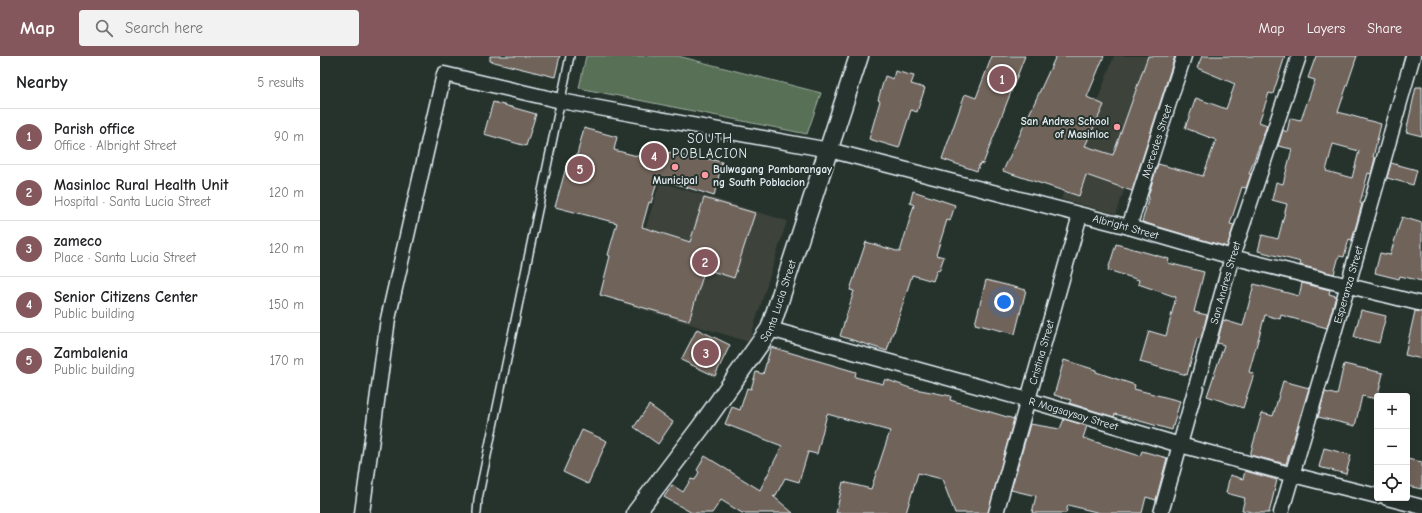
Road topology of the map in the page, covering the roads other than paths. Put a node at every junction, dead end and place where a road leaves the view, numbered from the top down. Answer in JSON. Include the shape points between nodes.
{"nodes":[{"id":1,"x":570,"y":56,"type":"edge"},
{"id":2,"x":858,"y":56,"type":"edge"},
{"id":3,"x":1184,"y":56,"type":"edge"},
{"id":4,"x":1299,"y":56,"type":"edge"},
{"id":5,"x":1413,"y":56,"type":"edge"},
{"id":6,"x":561,"y":101,"type":"junction"},
{"id":7,"x":829,"y":150,"type":"junction"},
{"id":8,"x":1080,"y":215,"type":"junction"},
{"id":9,"x":1129,"y":227,"type":"junction"},
{"id":10,"x":1232,"y":257,"type":"junction"},
{"id":11,"x":1348,"y":285,"type":"junction"},
{"id":12,"x":1422,"y":304,"type":"edge"},
{"id":13,"x":770,"y":329,"type":"junction"},
{"id":14,"x":1028,"y":400,"type":"junction"},
{"id":15,"x":1180,"y":445,"type":"junction"},
{"id":16,"x":1293,"y":475,"type":"junction"},
{"id":17,"x":1374,"y":495,"type":"edge"},
{"id":18,"x":1399,"y":501,"type":"edge"},
{"id":19,"x":1422,"y":507,"type":"edge"},
{"id":20,"x":362,"y":513,"type":"edge"},
{"id":21,"x":477,"y":513,"type":"edge"},
{"id":22,"x":636,"y":513,"type":"edge"},
{"id":23,"x":996,"y":513,"type":"edge"},
{"id":24,"x":1161,"y":513,"type":"edge"},
{"id":25,"x":1281,"y":513,"type":"edge"}],
"edges":[{"from":1,"to":6,"type":"lane"},
{"from":2,"to":7,"type":"street","name":"Santa Lucia Street"},
{"from":3,"to":9,"type":"street","name":"Mercedes Street"},
{"from":4,"to":10,"type":"street","name":"San Andres Street"},
{"from":5,"to":11,"type":"street","name":"Esperanza Street"},
{"from":6,"to":7,"type":"street","name":"Albright Street"},
{"from":6,"to":20,"type":"street","name":"Albright Street","via":[[444,74],[388,320]]},
{"from":6,"to":21,"type":"lane"},
{"from":7,"to":8,"type":"street","name":"Albright Street"},
{"from":7,"to":13,"type":"street","name":"Santa Lucia Street"},
{"from":8,"to":9,"type":"street","name":"Albright Street"},
{"from":8,"to":14,"type":"street","name":"Cristina Street"},
{"from":9,"to":10,"type":"street","name":"Albright Street"},
{"from":10,"to":11,"type":"street","name":"Albright Street"},
{"from":10,"to":15,"type":"street","name":"San Andres Street"},
{"from":11,"to":12,"type":"street","name":"Albright Street"},
{"from":11,"to":16,"type":"street","name":"Esperanza Street"},
{"from":13,"to":14,"type":"street","name":"R Magsaysay Street"},
{"from":13,"to":22,"type":"street","name":"Santa Lucia Street","via":[[702,427]]},
{"from":14,"to":15,"type":"street","name":"R Magsaysay Street"},
{"from":14,"to":23,"type":"street","name":"Cristina Street"},
{"from":15,"to":16,"type":"street","name":"R Magsaysay Street"},
{"from":15,"to":24,"type":"street","name":"San Andres Street"},
{"from":16,"to":17,"type":"street","name":"R Magsaysay Street"},
{"from":16,"to":25,"type":"street","name":"Esperanza Street"},
{"from":18,"to":19,"type":"street"}]}
